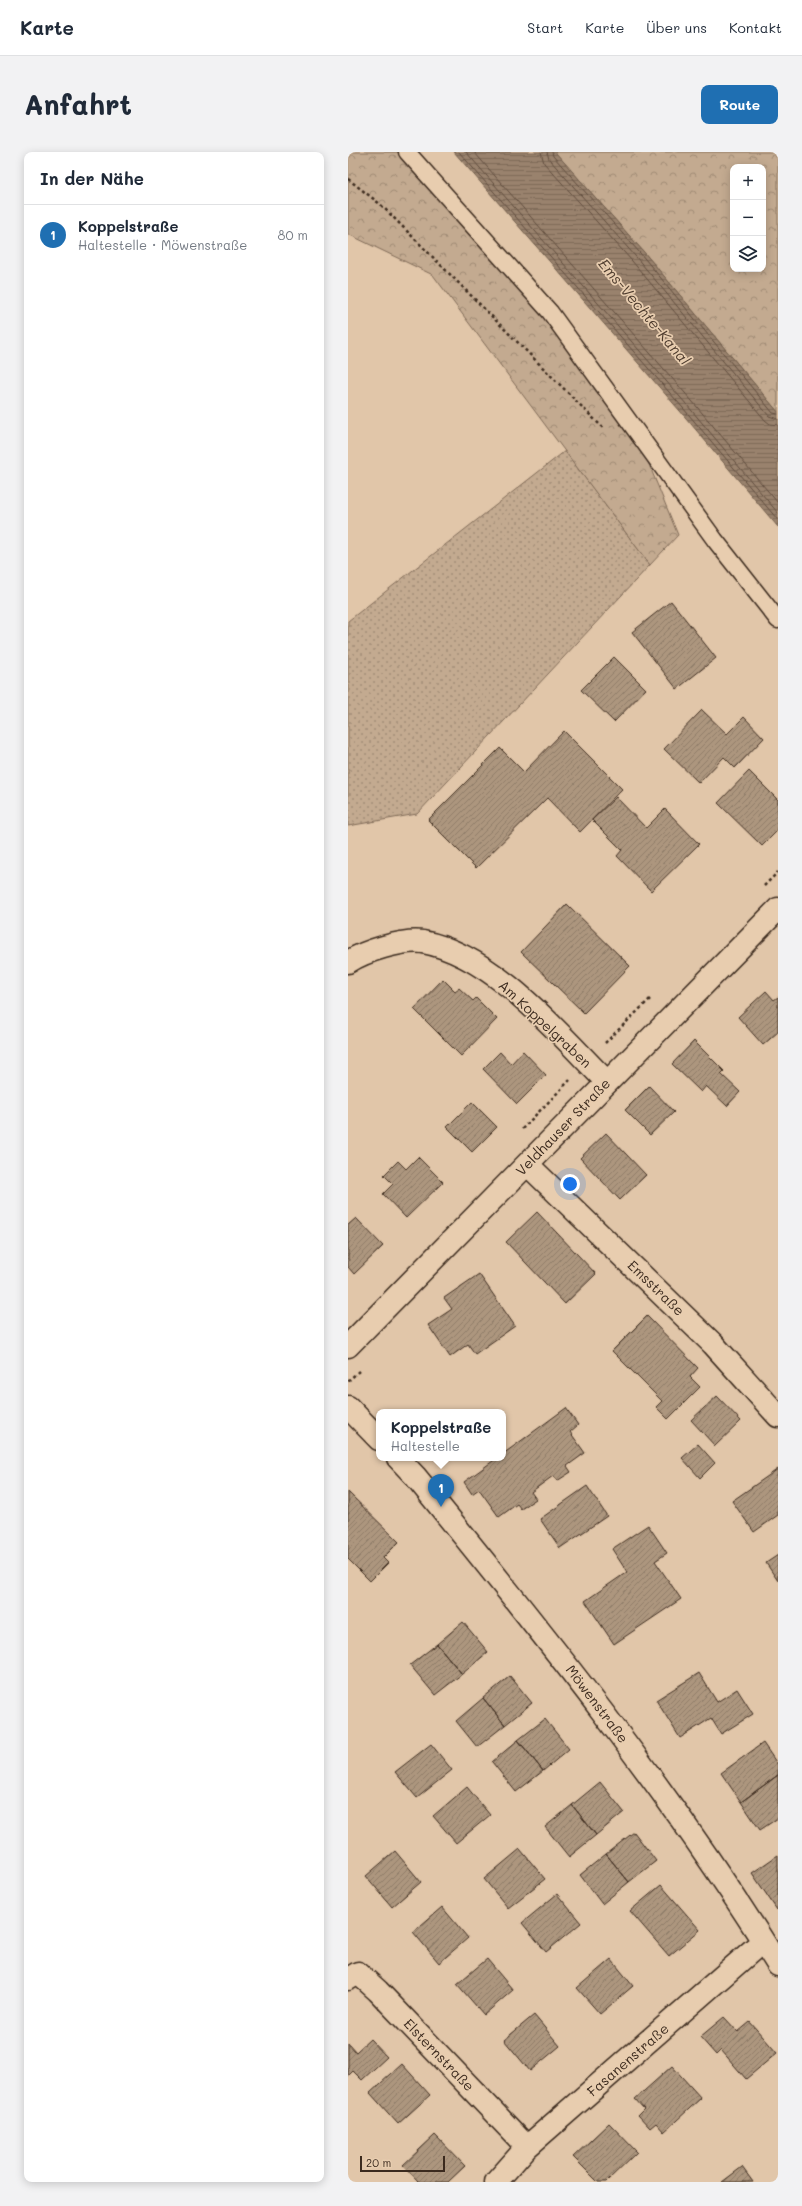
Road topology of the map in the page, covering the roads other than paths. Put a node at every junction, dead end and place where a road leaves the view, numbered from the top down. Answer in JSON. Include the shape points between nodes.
{"nodes":[{"id":1,"x":407,"y":152,"type":"edge"},
{"id":2,"x":778,"y":620,"type":"edge"},
{"id":3,"x":778,"y":909,"type":"edge"},
{"id":4,"x":348,"y":962,"type":"edge"},
{"id":5,"x":607,"y":1082,"type":"junction"},
{"id":6,"x":528,"y":1165,"type":"junction"},
{"id":7,"x":348,"y":1346,"type":"edge"},
{"id":8,"x":348,"y":1407,"type":"edge"},
{"id":9,"x":778,"y":1416,"type":"edge"},
{"id":10,"x":376,"y":1436,"type":"edge"},
{"id":11,"x":401,"y":1461,"type":"edge"},
{"id":12,"x":763,"y":1941,"type":"junction"},
{"id":13,"x":778,"y":1965,"type":"edge"},
{"id":14,"x":348,"y":1979,"type":"edge"},
{"id":15,"x":527,"y":2147,"type":"junction"},
{"id":16,"x":496,"y":2182,"type":"edge"}],
"edges":[{"from":1,"to":2,"type":"lane","via":[[550,312],[715,540]]},
{"from":3,"to":5,"type":"street","name":"Veldhauser Straße"},
{"from":4,"to":5,"type":"street","name":"Am Koppelgraben","via":[[386,946],[422,942],[470,959],[519,995]]},
{"from":5,"to":6,"type":"street","name":"Veldhauser Straße"},
{"from":6,"to":7,"type":"street","name":"Veldhauser Straße"},
{"from":6,"to":9,"type":"street","name":"Emsstraße","via":[[714,1344]]},
{"from":8,"to":10,"type":"street"},
{"from":11,"to":12,"type":"street","name":"Möwenstraße","via":[[580,1679],[664,1795]]},
{"from":12,"to":13,"type":"street","name":"Möwenstraße"},
{"from":12,"to":15,"type":"street","name":"Fasanenstraße"},
{"from":14,"to":15,"type":"street","name":"Elsternstraße","via":[[358,1973],[373,1987]]},
{"from":15,"to":16,"type":"street","name":"Fasanenstraße"}]}
